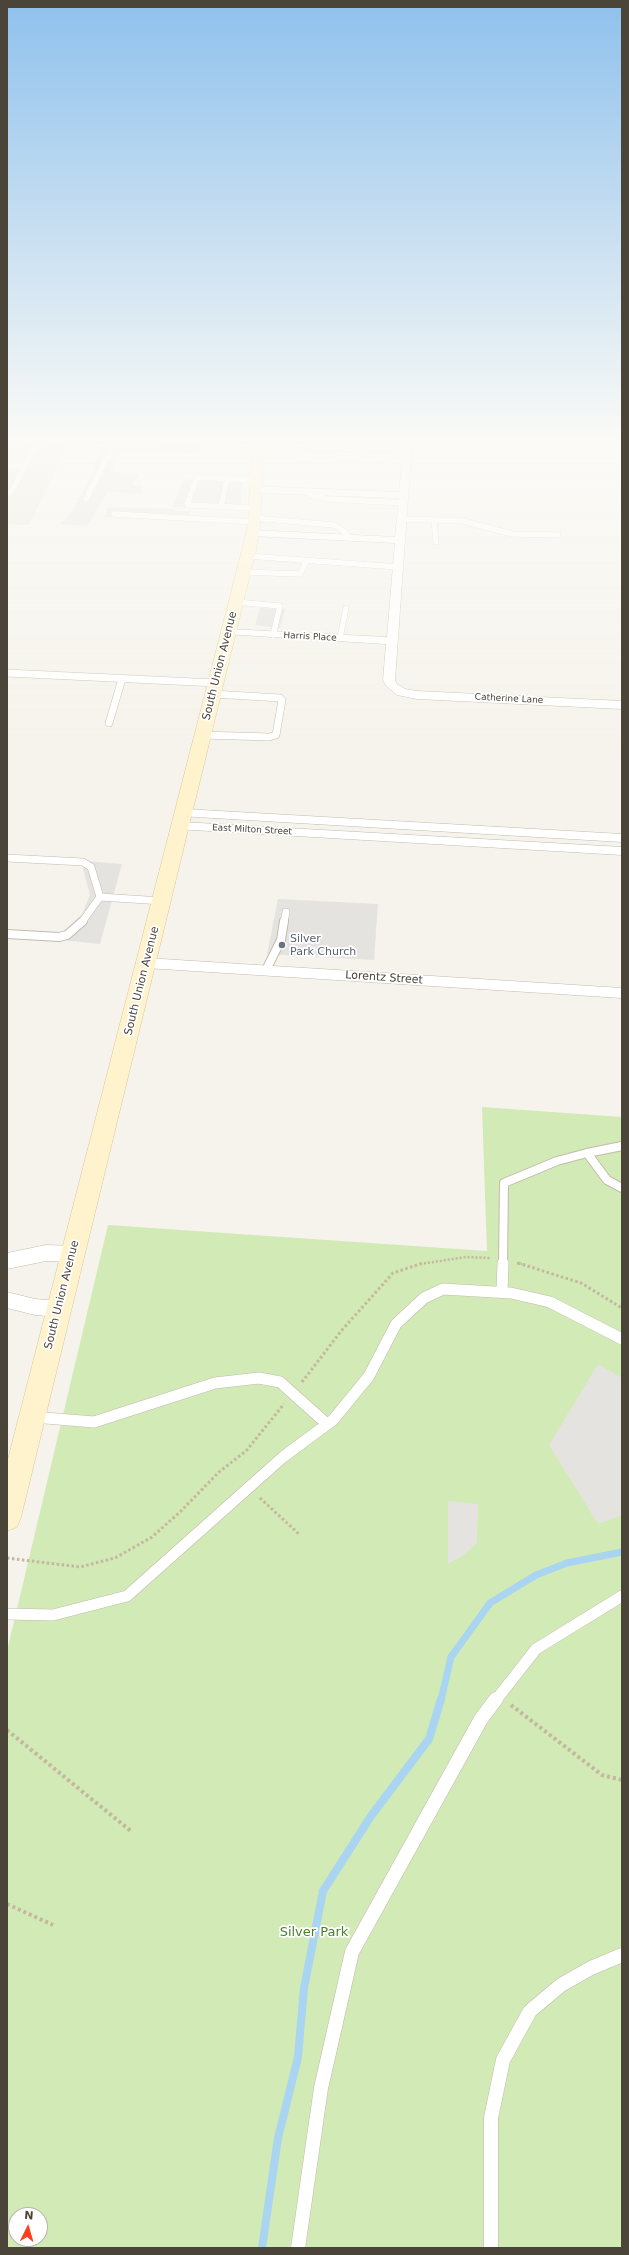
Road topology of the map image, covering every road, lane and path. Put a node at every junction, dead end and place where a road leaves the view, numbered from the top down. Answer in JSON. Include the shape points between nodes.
{"nodes":[{"id":1,"x":248,"y":547,"type":"edge"},
{"id":2,"x":399,"y":547,"type":"edge"},
{"id":3,"x":306,"y":561,"type":"junction"},
{"id":4,"x":246,"y":564,"type":"junction"},
{"id":5,"x":398,"y":567,"type":"junction"},
{"id":6,"x":236,"y":602,"type":"junction"},
{"id":7,"x":346,"y":608,"type":"dead end"},
{"id":8,"x":228,"y":632,"type":"junction"},
{"id":9,"x":273,"y":635,"type":"junction"},
{"id":10,"x":340,"y":638,"type":"junction"},
{"id":11,"x":392,"y":641,"type":"junction"},
{"id":12,"x":7,"y":673,"type":"edge"},
{"id":13,"x":122,"y":679,"type":"junction"},
{"id":14,"x":215,"y":689,"type":"junction"},
{"id":15,"x":622,"y":705,"type":"edge"},
{"id":16,"x":109,"y":723,"type":"dead end"},
{"id":17,"x":203,"y":735,"type":"junction"},
{"id":18,"x":182,"y":819,"type":"junction"},
{"id":19,"x":622,"y":838,"type":"edge"},
{"id":20,"x":568,"y":841,"type":"junction"},
{"id":21,"x":622,"y":851,"type":"edge"},
{"id":22,"x":7,"y":858,"type":"edge"},
{"id":23,"x":100,"y":897,"type":"junction"},
{"id":24,"x":162,"y":901,"type":"junction"},
{"id":25,"x":286,"y":912,"type":"dead end"},
{"id":26,"x":7,"y":934,"type":"edge"},
{"id":27,"x":146,"y":962,"type":"junction"},
{"id":28,"x":266,"y":970,"type":"junction"},
{"id":29,"x":622,"y":993,"type":"edge"},
{"id":30,"x":622,"y":1146,"type":"edge"},
{"id":31,"x":587,"y":1153,"type":"junction"},
{"id":32,"x":622,"y":1188,"type":"edge"},
{"id":33,"x":73,"y":1254,"type":"junction"},
{"id":34,"x":7,"y":1261,"type":"edge"},
{"id":35,"x":502,"y":1292,"type":"junction"},
{"id":36,"x":7,"y":1300,"type":"edge"},
{"id":37,"x":58,"y":1309,"type":"junction"},
{"id":38,"x":622,"y":1339,"type":"edge"},
{"id":39,"x":32,"y":1417,"type":"junction"},
{"id":40,"x":327,"y":1424,"type":"junction"},
{"id":41,"x":250,"y":1488,"type":"junction"},
{"id":42,"x":7,"y":1517,"type":"edge"},
{"id":43,"x":298,"y":1534,"type":"dead end"},
{"id":44,"x":622,"y":1596,"type":"edge"},
{"id":45,"x":7,"y":1614,"type":"edge"},
{"id":46,"x":499,"y":1696,"type":"junction"},
{"id":47,"x":7,"y":1730,"type":"edge"},
{"id":48,"x":622,"y":1780,"type":"edge"},
{"id":49,"x":132,"y":1832,"type":"dead end"},
{"id":50,"x":7,"y":1904,"type":"edge"},
{"id":51,"x":54,"y":1925,"type":"dead end"},
{"id":52,"x":622,"y":1955,"type":"edge"},
{"id":53,"x":298,"y":2248,"type":"edge"},
{"id":54,"x":491,"y":2248,"type":"edge"}],
"edges":[{"from":1,"to":4,"type":"main road","name":"South Union Avenue"},
{"from":2,"to":5,"type":"street"},
{"from":3,"to":4,"type":"lane"},
{"from":3,"to":4,"type":"lane","via":[[300,574],[296,575]]},
{"from":3,"to":5,"type":"lane"},
{"from":4,"to":6,"type":"main road","name":"South Union Avenue"},
{"from":5,"to":11,"type":"street"},
{"from":6,"to":8,"type":"main road","name":"South Union Avenue"},
{"from":6,"to":9,"type":"lane","via":[[280,606]]},
{"from":7,"to":10,"type":"lane"},
{"from":8,"to":9,"type":"street","name":"Harris Place"},
{"from":8,"to":14,"type":"main road","name":"South Union Avenue"},
{"from":9,"to":10,"type":"street","name":"Harris Place"},
{"from":10,"to":11,"type":"street","name":"Harris Place"},
{"from":11,"to":15,"type":"street","name":"Catherine Lane","via":[[389,680],[397,690],[417,695]]},
{"from":12,"to":13,"type":"lane"},
{"from":13,"to":14,"type":"lane"},
{"from":13,"to":16,"type":"lane"},
{"from":14,"to":17,"type":"main road","name":"South Union Avenue"},
{"from":14,"to":17,"type":"lane","via":[[280,698],[282,700],[276,735]]},
{"from":17,"to":18,"type":"main road","name":"South Union Avenue"},
{"from":18,"to":20,"type":"street","name":"East Milton Street"},
{"from":18,"to":24,"type":"main road","name":"South Union Avenue"},
{"from":19,"to":20,"type":"street","name":"East Milton Street"},
{"from":20,"to":21,"type":"street","name":"East Milton Street"},
{"from":22,"to":23,"type":"lane","via":[[83,862],[91,867]]},
{"from":23,"to":24,"type":"lane"},
{"from":23,"to":26,"type":"lane","via":[[86,918],[67,935],[59,937]]},
{"from":24,"to":27,"type":"main road","name":"South Union Avenue"},
{"from":25,"to":28,"type":"lane","via":[[281,940]]},
{"from":27,"to":28,"type":"street","name":"Lorentz Street"},
{"from":27,"to":33,"type":"main road","name":"South Union Avenue"},
{"from":28,"to":29,"type":"street","name":"Lorentz Street"},
{"from":30,"to":31,"type":"lane"},
{"from":31,"to":32,"type":"lane","via":[[607,1180]]},
{"from":31,"to":35,"type":"lane","via":[[557,1161],[504,1183]]},
{"from":33,"to":34,"type":"street","via":[[46,1253]]},
{"from":33,"to":37,"type":"main road","name":"South Union Avenue"},
{"from":35,"to":38,"type":"lane","via":[[550,1302]]},
{"from":35,"to":40,"type":"lane","via":[[443,1289],[424,1298],[396,1324],[369,1376]]},
{"from":36,"to":37,"type":"street"},
{"from":37,"to":39,"type":"main road","name":"South Union Avenue"},
{"from":39,"to":40,"type":"lane","via":[[94,1422],[215,1383],[259,1378],[280,1382]]},
{"from":39,"to":42,"type":"main road","name":"South Union Avenue"},
{"from":40,"to":41,"type":"lane","via":[[283,1457]]},
{"from":41,"to":43,"type":"path"},
{"from":41,"to":45,"type":"lane","via":[[127,1596],[53,1615]]},
{"from":44,"to":46,"type":"lane","via":[[536,1648]]},
{"from":46,"to":48,"type":"path","via":[[602,1775]]},
{"from":46,"to":53,"type":"lane","via":[[481,1719],[352,1952],[321,2088]]},
{"from":47,"to":49,"type":"path"},
{"from":50,"to":51,"type":"path"},
{"from":52,"to":54,"type":"lane","via":[[591,1968],[561,1985],[530,2012],[503,2060],[491,2118]]}]}
